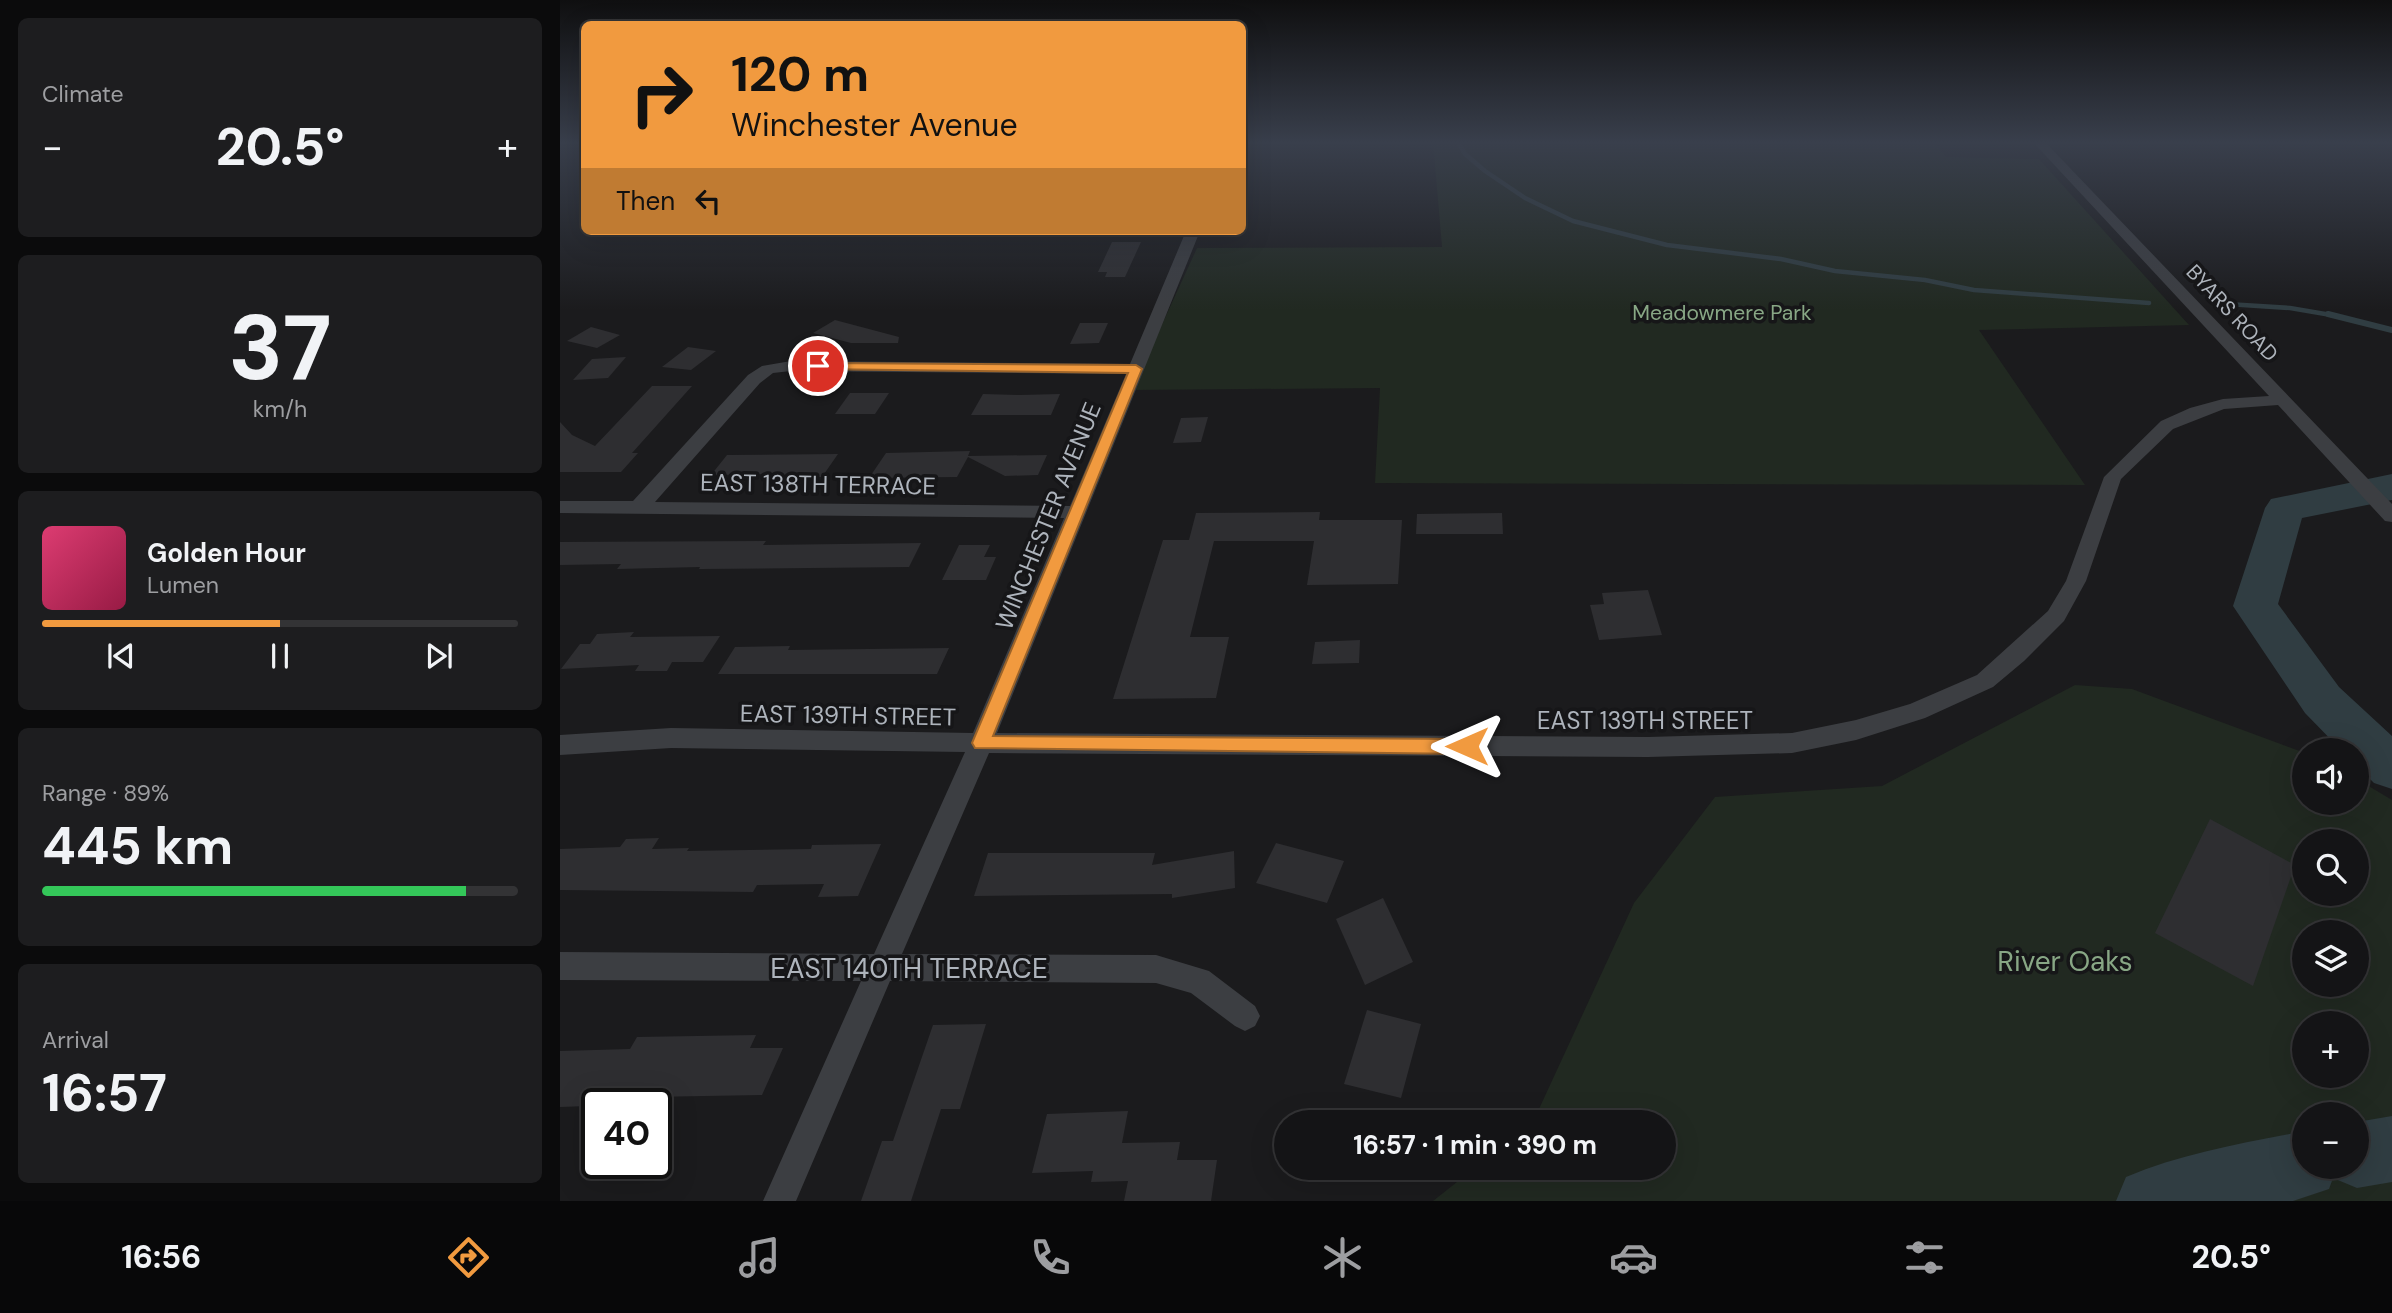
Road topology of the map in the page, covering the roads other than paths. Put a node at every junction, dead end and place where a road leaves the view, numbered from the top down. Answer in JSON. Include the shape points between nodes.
{"nodes":[{"id":1,"x":2092,"y":198,"type":"edge"},
{"id":2,"x":1191,"y":235,"type":"edge"},
{"id":3,"x":1136,"y":369,"type":"junction"},
{"id":4,"x":2283,"y":400,"type":"junction"},
{"id":5,"x":640,"y":506,"type":"junction"},
{"id":6,"x":560,"y":507,"type":"edge"},
{"id":7,"x":1075,"y":512,"type":"junction"},
{"id":8,"x":2392,"y":516,"type":"edge"},
{"id":9,"x":981,"y":743,"type":"junction"},
{"id":10,"x":560,"y":745,"type":"edge"},
{"id":11,"x":560,"y":966,"type":"edge"},
{"id":12,"x":884,"y":968,"type":"junction"},
{"id":13,"x":1245,"y":1016,"type":"dead end"},
{"id":14,"x":779,"y":1201,"type":"edge"}],
"edges":[{"from":1,"to":4,"type":"street","name":"BYARS ROAD"},
{"from":2,"to":3,"type":"street","name":"WINCHESTER AVENUE"},
{"from":3,"to":5,"type":"street","via":[[768,369]]},
{"from":3,"to":7,"type":"street","name":"WINCHESTER AVENUE"},
{"from":4,"to":8,"type":"street","name":"BYARS ROAD"},
{"from":4,"to":9,"type":"street","name":"EAST 139TH STREET","via":[[2222,404],[2167,425],[2113,477],[2076,581],[2056,616],[1986,681],[1917,711],[1856,730],[1792,743],[1725,747]]},
{"from":5,"to":6,"type":"street","name":"EAST 138TH TERRACE"},
{"from":5,"to":7,"type":"street","name":"EAST 138TH TERRACE"},
{"from":7,"to":9,"type":"street","name":"WINCHESTER AVENUE"},
{"from":9,"to":10,"type":"street","name":"EAST 139TH STREET","via":[[671,738]]},
{"from":9,"to":12,"type":"street","name":"WINCHESTER AVENUE"},
{"from":11,"to":12,"type":"street","name":"EAST 140TH TERRACE"},
{"from":12,"to":13,"type":"street","name":"EAST 140TH TERRACE","via":[[1156,969],[1199,981]]},
{"from":12,"to":14,"type":"street","name":"WINCHESTER AVENUE"}]}
